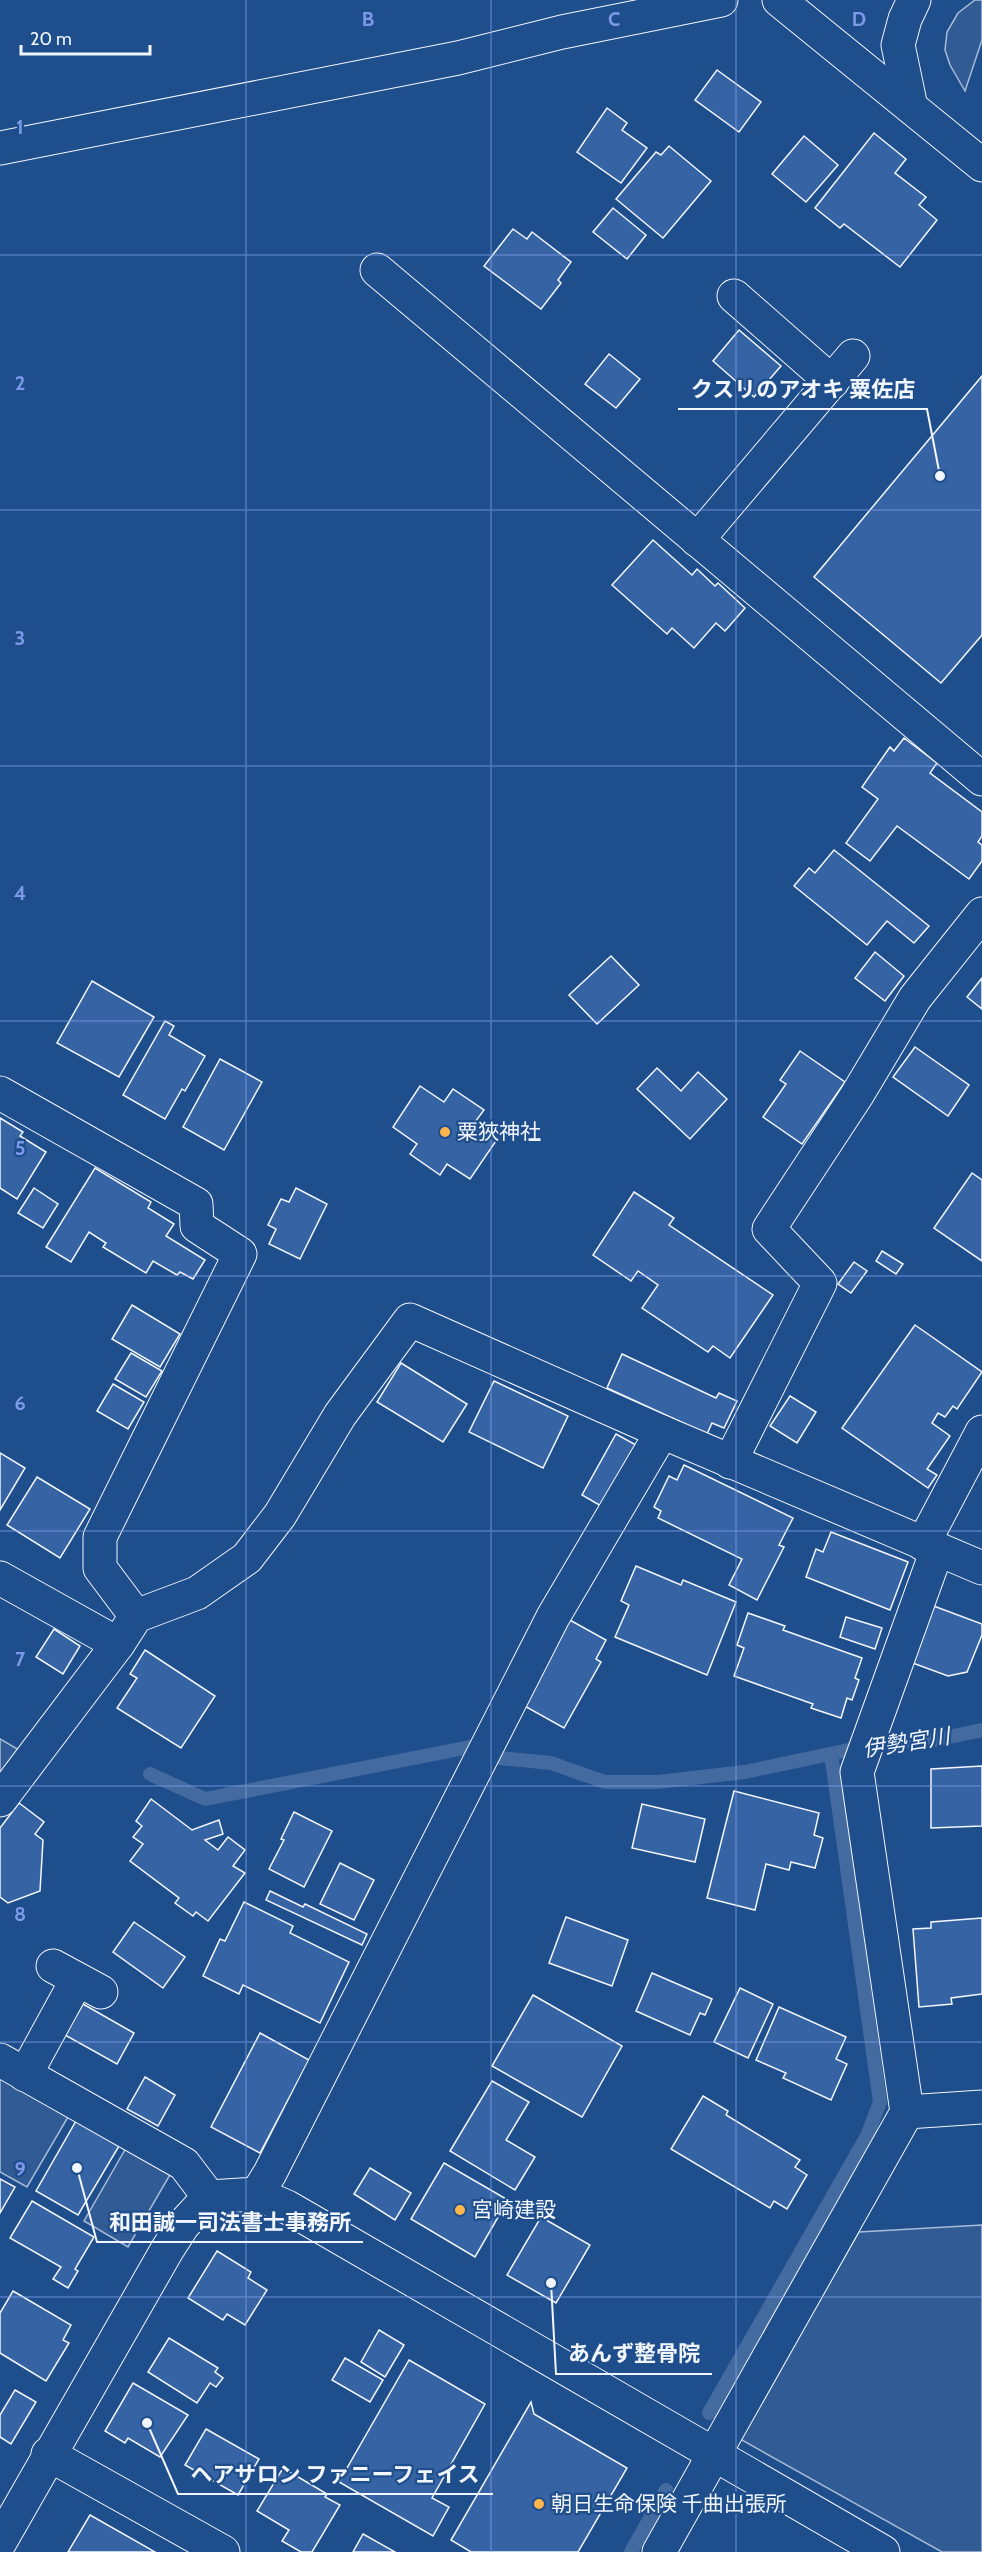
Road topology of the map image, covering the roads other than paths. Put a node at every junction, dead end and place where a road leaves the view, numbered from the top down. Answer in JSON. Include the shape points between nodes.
{"nodes":[{"id":1,"x":598,"y":0,"type":"edge"},
{"id":2,"x":721,"y":0,"type":"edge"},
{"id":3,"x":779,"y":0,"type":"edge"},
{"id":4,"x":914,"y":0,"type":"edge"},
{"id":5,"x":562,"y":32,"type":"junction"},
{"id":6,"x":911,"y":107,"type":"junction"},
{"id":7,"x":0,"y":148,"type":"edge"},
{"id":8,"x":982,"y":165,"type":"edge"},
{"id":9,"x":377,"y":270,"type":"dead end"},
{"id":10,"x":734,"y":296,"type":"dead end"},
{"id":11,"x":853,"y":356,"type":"dead end"},
{"id":12,"x":832,"y":382,"type":"junction"},
{"id":13,"x":697,"y":540,"type":"junction"},
{"id":14,"x":982,"y":779,"type":"edge"},
{"id":15,"x":982,"y":914,"type":"edge"},
{"id":16,"x":0,"y":1093,"type":"edge"},
{"id":17,"x":662,"y":1432,"type":"junction"},
{"id":18,"x":982,"y":1432,"type":"edge"},
{"id":19,"x":730,"y":1462,"type":"junction"},
{"id":20,"x":930,"y":1547,"type":"junction"},
{"id":21,"x":982,"y":1568,"type":"edge"},
{"id":22,"x":0,"y":1578,"type":"edge"},
{"id":23,"x":136,"y":1616,"type":"junction"},
{"id":24,"x":118,"y":1644,"type":"junction"},
{"id":25,"x":0,"y":1800,"type":"edge"},
{"id":26,"x":77,"y":1979,"type":"dead end"},
{"id":27,"x":13,"y":2068,"type":"edge"},
{"id":28,"x":982,"y":2107,"type":"edge"},
{"id":29,"x":907,"y":2112,"type":"junction"},
{"id":30,"x":257,"y":2194,"type":"junction"},
{"id":31,"x":209,"y":2197,"type":"junction"},
{"id":32,"x":48,"y":2454,"type":"junction"},
{"id":33,"x":714,"y":2455,"type":"junction"},
{"id":34,"x":0,"y":2542,"type":"edge"},
{"id":35,"x":223,"y":2552,"type":"edge"},
{"id":36,"x":659,"y":2552,"type":"edge"},
{"id":37,"x":883,"y":2552,"type":"edge"}],
"edges":[{"from":1,"to":5,"type":"street"},
{"from":2,"to":5,"type":"street"},
{"from":3,"to":6,"type":"street"},
{"from":4,"to":6,"type":"street","via":[[898,45]]},
{"from":5,"to":7,"type":"street","via":[[458,58]]},
{"from":6,"to":8,"type":"street"},
{"from":9,"to":13,"type":"street"},
{"from":10,"to":12,"type":"street"},
{"from":11,"to":12,"type":"street"},
{"from":12,"to":13,"type":"street"},
{"from":13,"to":14,"type":"street"},
{"from":15,"to":19,"type":"street","via":[[915,998],[769,1229],[820,1283]]},
{"from":16,"to":23,"type":"street","via":[[196,1204],[197,1226],[240,1254],[100,1537],[100,1568]]},
{"from":17,"to":19,"type":"street"},
{"from":17,"to":23,"type":"street","via":[[410,1320],[340,1415],[280,1515],[247,1558],[197,1593]]},
{"from":17,"to":30,"type":"street","via":[[553,1617]]},
{"from":18,"to":20,"type":"street"},
{"from":19,"to":20,"type":"street"},
{"from":20,"to":21,"type":"street"},
{"from":20,"to":29,"type":"street","via":[[857,1772]]},
{"from":22,"to":24,"type":"street"},
{"from":23,"to":24,"type":"street"},
{"from":24,"to":25,"type":"street"},
{"from":26,"to":27,"type":"street"},
{"from":27,"to":31,"type":"street","via":[[184,2164]]},
{"from":28,"to":29,"type":"street"},
{"from":29,"to":33,"type":"street"},
{"from":30,"to":31,"type":"street"},
{"from":30,"to":33,"type":"street","via":[[287,2206]]},
{"from":31,"to":32,"type":"street","via":[[167,2250]]},
{"from":32,"to":34,"type":"street"},
{"from":32,"to":35,"type":"street"},
{"from":33,"to":36,"type":"street"},
{"from":33,"to":37,"type":"street"}]}
